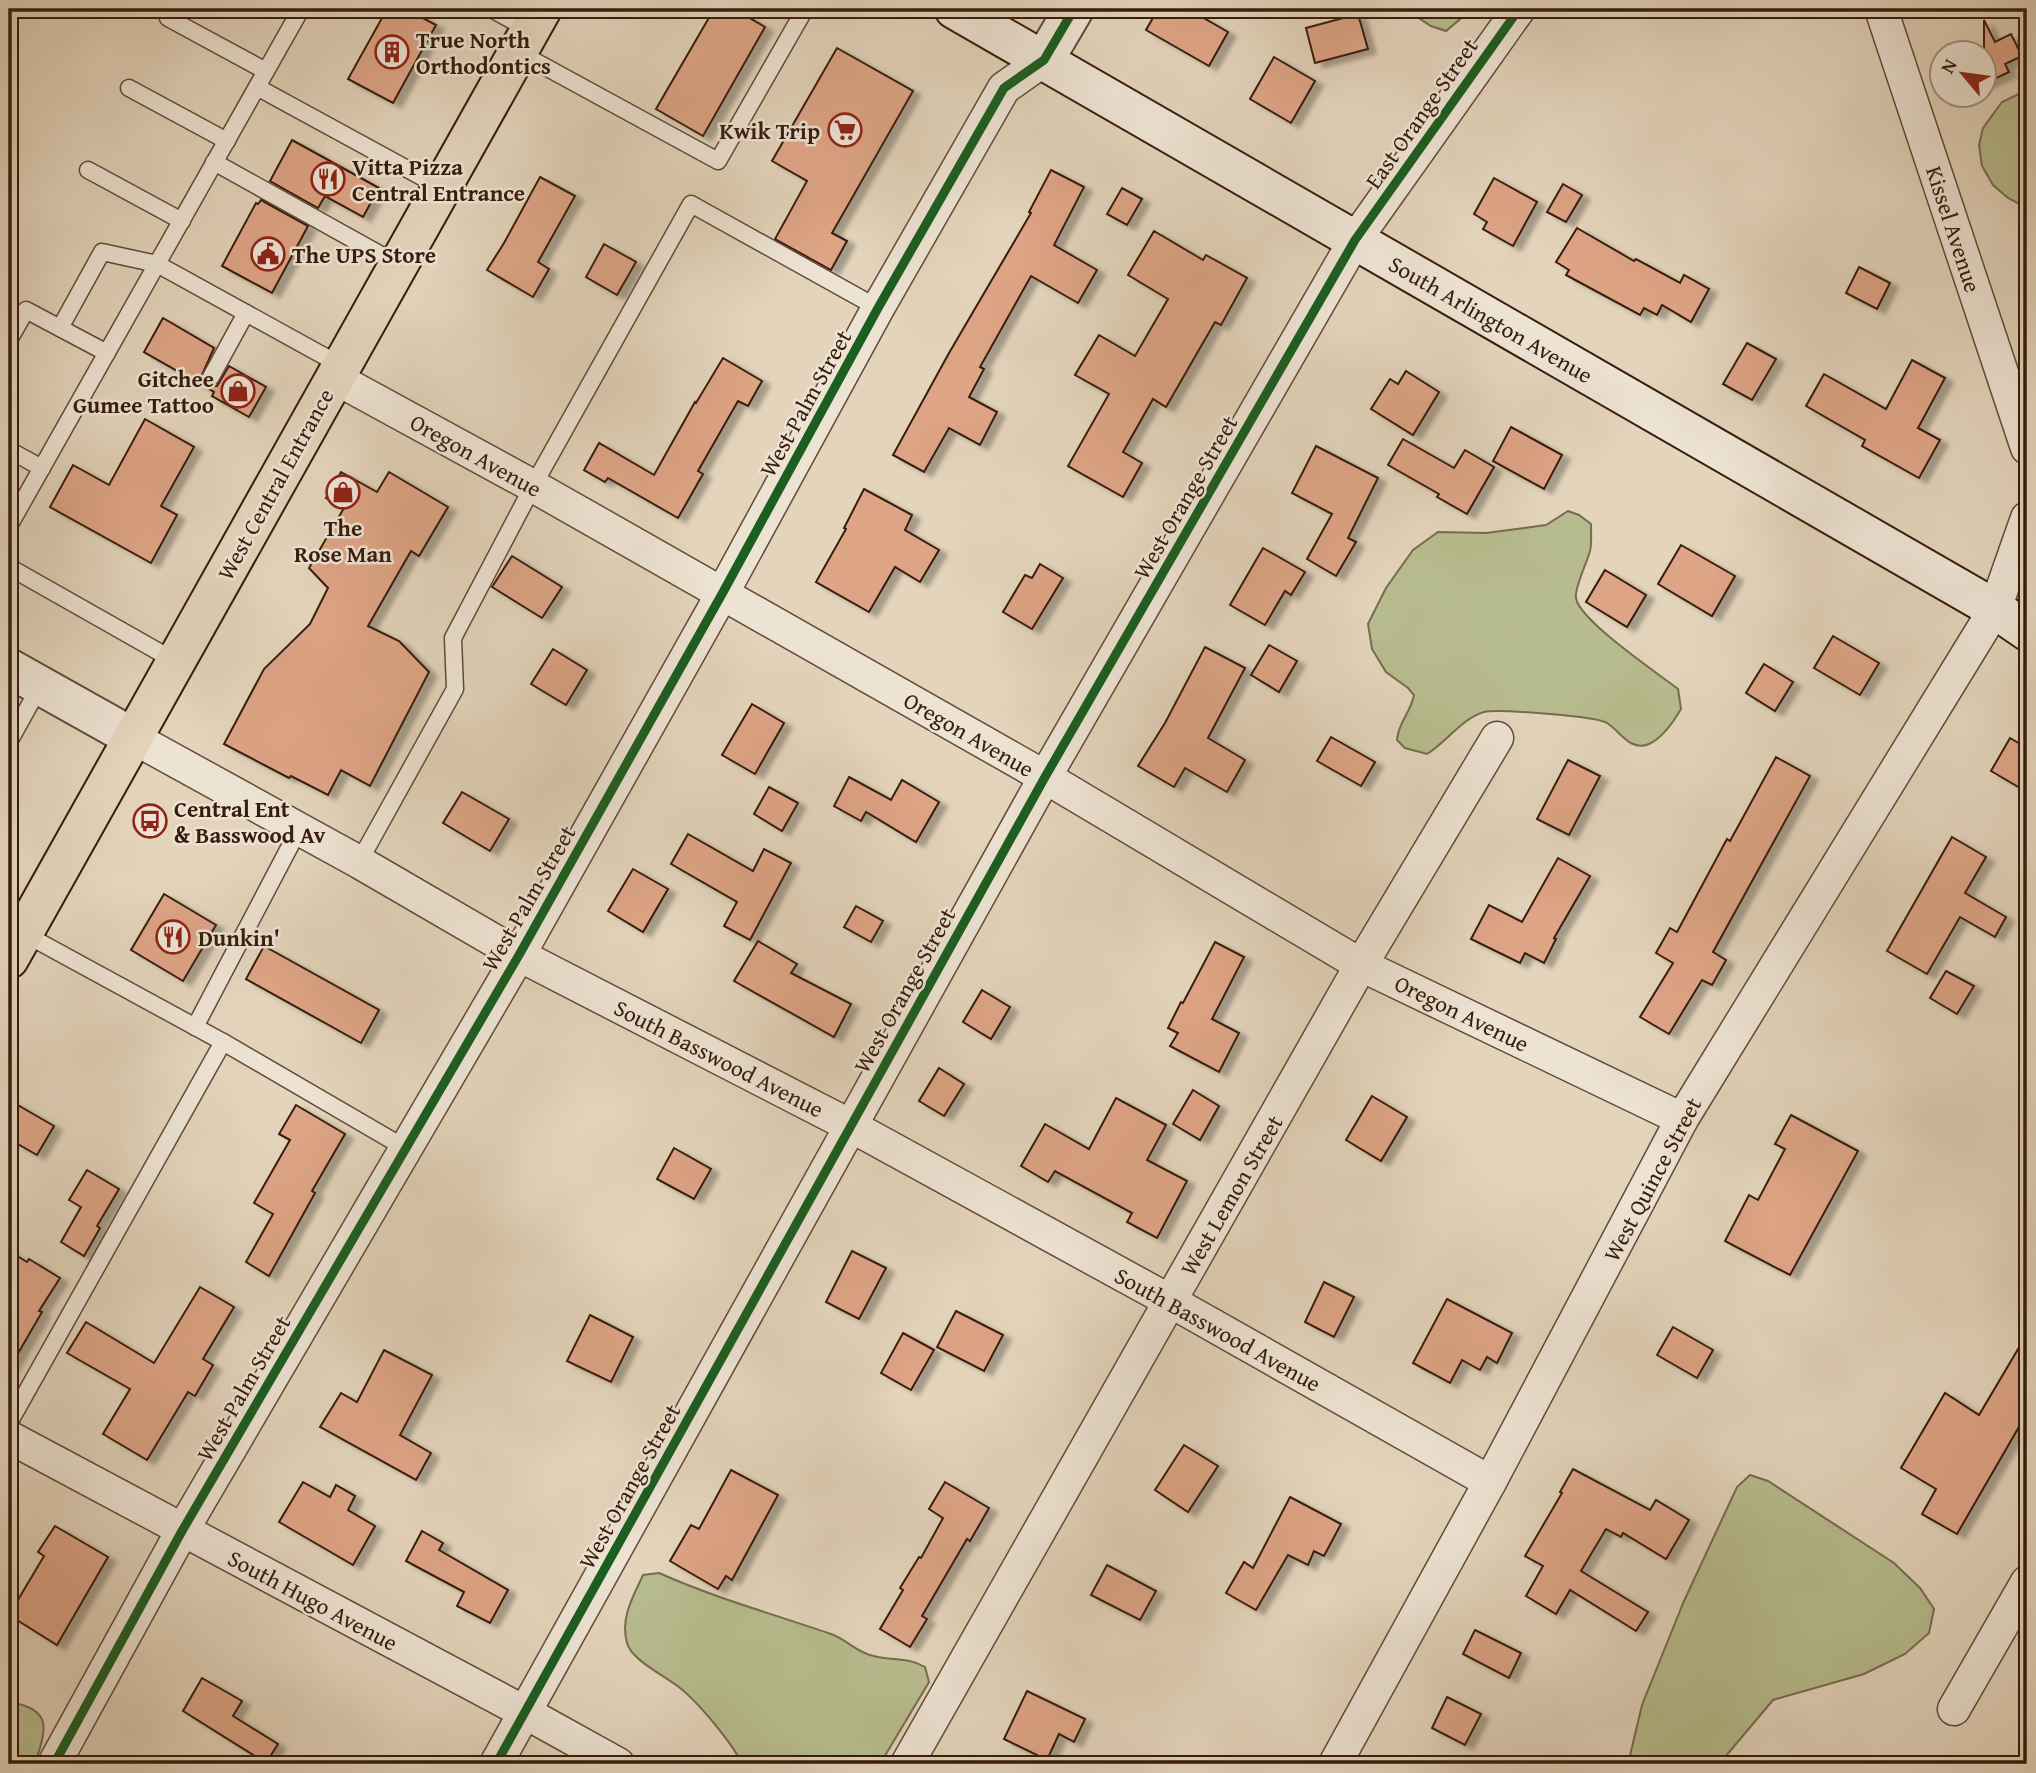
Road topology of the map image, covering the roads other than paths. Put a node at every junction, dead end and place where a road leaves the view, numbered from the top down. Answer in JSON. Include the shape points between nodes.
{"nodes":[{"id":1,"x":302,"y":9,"type":"edge"},
{"id":2,"x":491,"y":9,"type":"edge"},
{"id":3,"x":804,"y":9,"type":"edge"},
{"id":4,"x":954,"y":9,"type":"edge"},
{"id":5,"x":1074,"y":9,"type":"edge"},
{"id":6,"x":1519,"y":9,"type":"edge"},
{"id":7,"x":1881,"y":9,"type":"edge"},
{"id":8,"x":168,"y":18,"type":"dead end"},
{"id":9,"x":530,"y":30,"type":"edge"},
{"id":10,"x":1044,"y":60,"type":"junction"},
{"id":11,"x":266,"y":71,"type":"junction"},
{"id":12,"x":257,"y":87,"type":"junction"},
{"id":13,"x":129,"y":88,"type":"dead end"},
{"id":14,"x":227,"y":141,"type":"junction"},
{"id":15,"x":215,"y":163,"type":"junction"},
{"id":16,"x":88,"y":170,"type":"dead end"},
{"id":17,"x":442,"y":187,"type":"junction"},
{"id":18,"x":182,"y":221,"type":"junction"},
{"id":19,"x":1355,"y":240,"type":"junction"},
{"id":20,"x":157,"y":264,"type":"junction"},
{"id":21,"x":399,"y":265,"type":"junction"},
{"id":22,"x":878,"y":308,"type":"junction"},
{"id":23,"x":246,"y":313,"type":"junction"},
{"id":24,"x":60,"y":328,"type":"junction"},
{"id":25,"x":9,"y":340,"type":"edge"},
{"id":26,"x":107,"y":353,"type":"junction"},
{"id":27,"x":339,"y":372,"type":"junction"},
{"id":28,"x":211,"y":377,"type":"dead end"},
{"id":29,"x":2027,"y":448,"type":"edge"},
{"id":30,"x":9,"y":450,"type":"edge"},
{"id":31,"x":42,"y":468,"type":"junction"},
{"id":32,"x":533,"y":485,"type":"junction"},
{"id":33,"x":2027,"y":519,"type":"edge"},
{"id":34,"x":9,"y":526,"type":"edge"},
{"id":35,"x":9,"y":567,"type":"edge"},
{"id":36,"x":722,"y":594,"type":"junction"},
{"id":37,"x":1995,"y":609,"type":"junction"},
{"id":38,"x":2027,"y":631,"type":"edge"},
{"id":39,"x":176,"y":661,"type":"junction"},
{"id":40,"x":24,"y":677,"type":"edge"},
{"id":41,"x":132,"y":737,"type":"junction"},
{"id":42,"x":1497,"y":738,"type":"dead end"},
{"id":43,"x":9,"y":742,"type":"edge"},
{"id":44,"x":1045,"y":777,"type":"junction"},
{"id":45,"x":299,"y":829,"type":"junction"},
{"id":46,"x":359,"y":862,"type":"junction"},
{"id":47,"x":14,"y":939,"type":"edge"},
{"id":48,"x":519,"y":955,"type":"junction"},
{"id":49,"x":1362,"y":964,"type":"junction"},
{"id":50,"x":195,"y":1027,"type":"junction"},
{"id":51,"x":223,"y":1042,"type":"junction"},
{"id":52,"x":1682,"y":1119,"type":"junction"},
{"id":53,"x":851,"y":1126,"type":"junction"},
{"id":54,"x":405,"y":1148,"type":"junction"},
{"id":55,"x":1170,"y":1301,"type":"junction"},
{"id":56,"x":9,"y":1423,"type":"edge"},
{"id":57,"x":9,"y":1437,"type":"edge"},
{"id":58,"x":1490,"y":1482,"type":"junction"},
{"id":59,"x":182,"y":1531,"type":"junction"},
{"id":60,"x":2027,"y":1582,"type":"edge"},
{"id":61,"x":1954,"y":1709,"type":"dead end"},
{"id":62,"x":526,"y":1713,"type":"junction"},
{"id":63,"x":54,"y":1764,"type":"edge"},
{"id":64,"x":496,"y":1764,"type":"edge"},
{"id":65,"x":618,"y":1764,"type":"edge"},
{"id":66,"x":907,"y":1764,"type":"edge"},
{"id":67,"x":1335,"y":1764,"type":"edge"}],
"edges":[{"from":1,"to":11,"type":"lane"},
{"from":2,"to":9,"type":"lane"},
{"from":3,"to":9,"type":"lane","via":[[718,161]]},
{"from":4,"to":10,"type":"main road","name":"South Arlington Avenue"},
{"from":5,"to":10,"type":"main road"},
{"from":6,"to":19,"type":"street","name":"East Orange Street"},
{"from":7,"to":29,"type":"street","name":"Kissel Avenue"},
{"from":8,"to":11,"type":"lane"},
{"from":9,"to":17,"type":"highway","name":"West Central Entrance"},
{"from":10,"to":19,"type":"main road","name":"South Arlington Avenue"},
{"from":10,"to":22,"type":"street","name":"West Palm Street","via":[[1004,88]]},
{"from":11,"to":12,"type":"lane"},
{"from":12,"to":14,"type":"lane"},
{"from":12,"to":17,"type":"lane"},
{"from":13,"to":14,"type":"lane"},
{"from":14,"to":15,"type":"lane"},
{"from":15,"to":18,"type":"lane"},
{"from":15,"to":21,"type":"lane"},
{"from":16,"to":18,"type":"lane"},
{"from":17,"to":21,"type":"highway","name":"West Central Entrance"},
{"from":18,"to":20,"type":"lane"},
{"from":19,"to":37,"type":"main road","name":"South Arlington Avenue"},
{"from":19,"to":44,"type":"street","name":"West Orange Street"},
{"from":20,"to":23,"type":"lane"},
{"from":20,"to":24,"type":"lane","via":[[102,252]]},
{"from":20,"to":26,"type":"lane"},
{"from":21,"to":27,"type":"highway","name":"West Central Entrance"},
{"from":22,"to":32,"type":"lane","via":[[691,204]]},
{"from":22,"to":36,"type":"street","name":"West Palm Street"},
{"from":23,"to":27,"type":"lane"},
{"from":23,"to":28,"type":"lane"},
{"from":24,"to":25,"type":"lane","via":[[26,310]]},
{"from":24,"to":26,"type":"lane"},
{"from":26,"to":31,"type":"lane"},
{"from":27,"to":32,"type":"street","name":"Oregon Avenue"},
{"from":27,"to":39,"type":"highway","name":"West Central Entrance"},
{"from":30,"to":31,"type":"lane"},
{"from":31,"to":34,"type":"lane"},
{"from":32,"to":36,"type":"street","name":"Oregon Avenue"},
{"from":32,"to":46,"type":"lane","via":[[453,638],[455,689]]},
{"from":33,"to":37,"type":"street"},
{"from":35,"to":39,"type":"lane"},
{"from":36,"to":44,"type":"street","name":"Oregon Avenue"},
{"from":36,"to":48,"type":"street","name":"West Palm Street"},
{"from":37,"to":38,"type":"main road","name":"South Arlington Avenue"},
{"from":37,"to":52,"type":"street","name":"West Quince Street"},
{"from":39,"to":41,"type":"highway","name":"West Central Entrance"},
{"from":40,"to":41,"type":"main road"},
{"from":40,"to":43,"type":"lane"},
{"from":41,"to":45,"type":"street","name":"South Basswood Avenue"},
{"from":41,"to":47,"type":"highway","name":"West Central Entrance"},
{"from":42,"to":49,"type":"street","name":"West Lemon Street"},
{"from":44,"to":49,"type":"street","name":"Oregon Avenue"},
{"from":44,"to":53,"type":"street","name":"West Orange Street"},
{"from":45,"to":46,"type":"street","name":"South Basswood Avenue"},
{"from":45,"to":50,"type":"lane"},
{"from":46,"to":48,"type":"street","name":"South Basswood Avenue"},
{"from":47,"to":50,"type":"lane"},
{"from":48,"to":53,"type":"street","name":"South Basswood Avenue"},
{"from":48,"to":54,"type":"street","name":"West Palm Street"},
{"from":49,"to":52,"type":"street","name":"Oregon Avenue"},
{"from":49,"to":55,"type":"street","name":"West Lemon Street"},
{"from":50,"to":51,"type":"lane"},
{"from":51,"to":54,"type":"lane"},
{"from":51,"to":56,"type":"lane"},
{"from":52,"to":58,"type":"street","name":"West Quince Street"},
{"from":53,"to":55,"type":"street","name":"South Basswood Avenue"},
{"from":53,"to":62,"type":"street","name":"West Orange Street"},
{"from":54,"to":59,"type":"street","name":"West Palm Street"},
{"from":55,"to":58,"type":"street","name":"South Basswood Avenue"},
{"from":55,"to":66,"type":"street","name":"West Lemon Street"},
{"from":57,"to":59,"type":"street","name":"South Hugo Avenue"},
{"from":58,"to":67,"type":"street","name":"West Quince Street"},
{"from":59,"to":62,"type":"street","name":"South Hugo Avenue"},
{"from":59,"to":63,"type":"street","name":"West Palm Street"},
{"from":60,"to":61,"type":"street"},
{"from":62,"to":64,"type":"street","name":"West Orange Street"},
{"from":62,"to":65,"type":"street","name":"South Hugo Avenue"}]}
